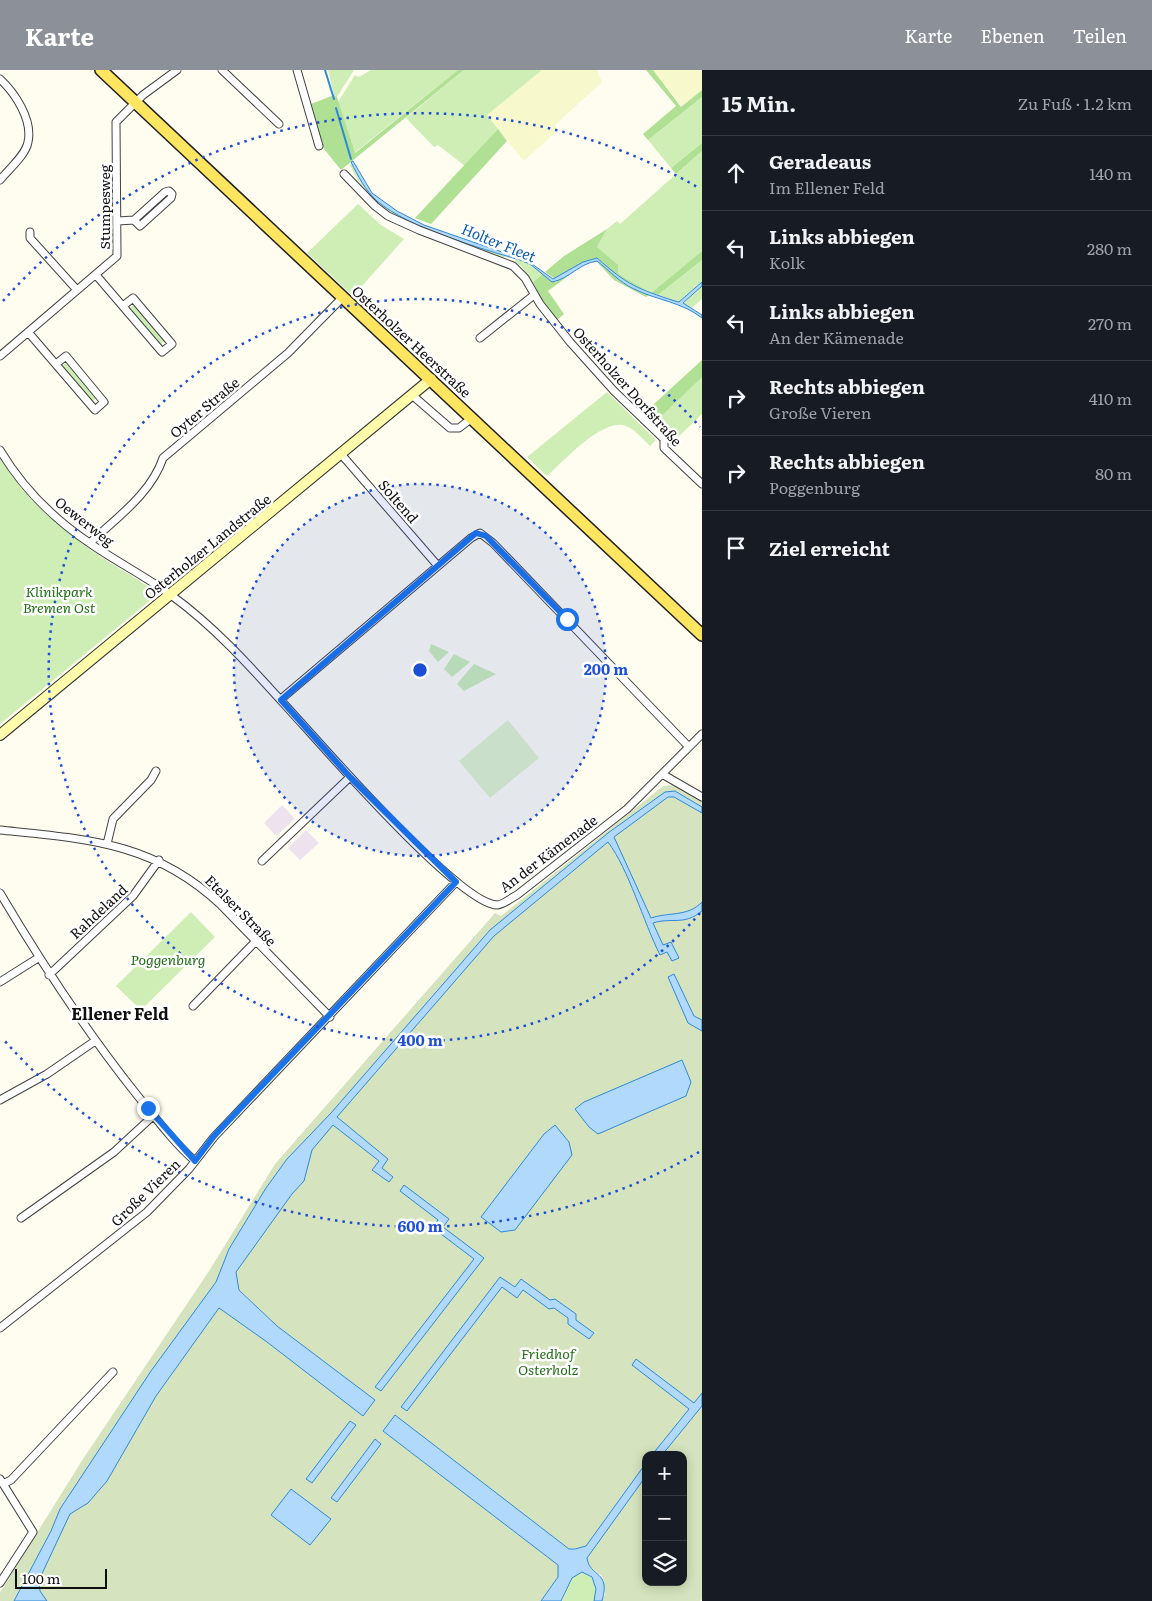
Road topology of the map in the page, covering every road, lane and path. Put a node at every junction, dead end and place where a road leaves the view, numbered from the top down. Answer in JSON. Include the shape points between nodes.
{"nodes":[{"id":1,"x":101,"y":70,"type":"edge"},
{"id":2,"x":177,"y":70,"type":"edge"},
{"id":3,"x":222,"y":70,"type":"edge"},
{"id":4,"x":297,"y":70,"type":"edge"},
{"id":5,"x":0,"y":79,"type":"edge"},
{"id":6,"x":136,"y":102,"type":"junction"},
{"id":7,"x":279,"y":124,"type":"dead end"},
{"id":8,"x":319,"y":146,"type":"dead end"},
{"id":9,"x":344,"y":174,"type":"dead end"},
{"id":10,"x":0,"y":180,"type":"edge"},
{"id":11,"x":118,"y":220,"type":"junction"},
{"id":12,"x":134,"y":220,"type":"junction"},
{"id":13,"x":30,"y":232,"type":"dead end"},
{"id":14,"x":96,"y":275,"type":"junction"},
{"id":15,"x":78,"y":290,"type":"junction"},
{"id":16,"x":534,"y":294,"type":"junction"},
{"id":17,"x":342,"y":297,"type":"junction"},
{"id":18,"x":123,"y":306,"type":"junction"},
{"id":19,"x":28,"y":332,"type":"junction"},
{"id":20,"x":480,"y":338,"type":"dead end"},
{"id":21,"x":0,"y":356,"type":"edge"},
{"id":22,"x":56,"y":364,"type":"junction"},
{"id":23,"x":431,"y":379,"type":"junction"},
{"id":24,"x":412,"y":395,"type":"junction"},
{"id":25,"x":472,"y":418,"type":"junction"},
{"id":26,"x":0,"y":450,"type":"edge"},
{"id":27,"x":341,"y":454,"type":"junction"},
{"id":28,"x":702,"y":484,"type":"edge"},
{"id":29,"x":90,"y":543,"type":"junction"},
{"id":30,"x":438,"y":566,"type":"junction"},
{"id":31,"x":170,"y":594,"type":"junction"},
{"id":32,"x":702,"y":635,"type":"edge"},
{"id":33,"x":281,"y":700,"type":"junction"},
{"id":34,"x":702,"y":734,"type":"edge"},
{"id":35,"x":0,"y":735,"type":"edge"},
{"id":36,"x":688,"y":746,"type":"junction"},
{"id":37,"x":156,"y":771,"type":"dead end"},
{"id":38,"x":662,"y":774,"type":"junction"},
{"id":39,"x":350,"y":777,"type":"junction"},
{"id":40,"x":702,"y":797,"type":"edge"},
{"id":41,"x":0,"y":830,"type":"edge"},
{"id":42,"x":106,"y":844,"type":"junction"},
{"id":43,"x":159,"y":860,"type":"junction"},
{"id":44,"x":262,"y":860,"type":"dead end"},
{"id":45,"x":456,"y":882,"type":"junction"},
{"id":46,"x":0,"y":893,"type":"edge"},
{"id":47,"x":256,"y":941,"type":"junction"},
{"id":48,"x":38,"y":958,"type":"junction"},
{"id":49,"x":49,"y":975,"type":"junction"},
{"id":50,"x":0,"y":982,"type":"edge"},
{"id":51,"x":193,"y":1006,"type":"dead end"},
{"id":52,"x":330,"y":1017,"type":"junction"},
{"id":53,"x":95,"y":1041,"type":"junction"},
{"id":54,"x":0,"y":1100,"type":"edge"},
{"id":55,"x":154,"y":1115,"type":"junction"},
{"id":56,"x":195,"y":1161,"type":"junction"},
{"id":57,"x":21,"y":1218,"type":"dead end"},
{"id":58,"x":0,"y":1328,"type":"edge"},
{"id":59,"x":114,"y":1372,"type":"dead end"},
{"id":60,"x":2,"y":1481,"type":"edge"},
{"id":61,"x":0,"y":1583,"type":"edge"}],
"edges":[{"from":1,"to":6,"type":"main road","name":"Osterholzer Heerstraße"},
{"from":2,"to":6,"type":"street","name":"Stumpesweg"},
{"from":3,"to":7,"type":"street"},
{"from":4,"to":8,"type":"street"},
{"from":5,"to":10,"type":"street","via":[[18,100],[25,116],[29,141]]},
{"from":6,"to":11,"type":"street","name":"Stumpesweg","via":[[116,122]]},
{"from":6,"to":17,"type":"main road","name":"Osterholzer Heerstraße"},
{"from":9,"to":16,"type":"street","name":"Osterholzer Dorfstraße","via":[[375,206],[402,223],[513,266]]},
{"from":11,"to":12,"type":"street"},
{"from":11,"to":14,"type":"street","name":"Stumpesweg","via":[[117,256]]},
{"from":12,"to":12,"type":"street","via":[[140,226],[172,194],[165,192]]},
{"from":13,"to":15,"type":"street","via":[[30,238]]},
{"from":14,"to":15,"type":"street","name":"Stumpesweg"},
{"from":14,"to":18,"type":"street"},
{"from":15,"to":19,"type":"street","name":"Stumpesweg"},
{"from":16,"to":20,"type":"street"},
{"from":16,"to":28,"type":"street","name":"Osterholzer Dorfstraße","via":[[570,342],[614,391],[664,439],[664,448]]},
{"from":17,"to":23,"type":"main road","name":"Osterholzer Heerstraße"},
{"from":17,"to":29,"type":"street","name":"Oyter Straße","via":[[288,353],[163,458],[150,485]]},
{"from":18,"to":18,"type":"street","via":[[162,352],[172,344],[132,298]]},
{"from":19,"to":21,"type":"street","name":"Stumpesweg"},
{"from":19,"to":22,"type":"street"},
{"from":22,"to":22,"type":"street","via":[[94,410],[104,402],[66,356]]},
{"from":23,"to":24,"type":"main road","name":"Osterholzer Landstraße"},
{"from":23,"to":25,"type":"main road","name":"Osterholzer Heerstraße"},
{"from":24,"to":25,"type":"street","via":[[447,427],[459,428]]},
{"from":24,"to":27,"type":"main road","name":"Osterholzer Landstraße"},
{"from":25,"to":32,"type":"main road","name":"Osterholzer Heerstraße"},
{"from":26,"to":29,"type":"street","name":"Oewerweg","via":[[31,492]]},
{"from":27,"to":30,"type":"street","name":"Soltend"},
{"from":27,"to":31,"type":"main road","name":"Osterholzer Landstraße"},
{"from":29,"to":31,"type":"street","name":"Oewerweg"},
{"from":30,"to":33,"type":"street"},
{"from":30,"to":36,"type":"street","via":[[480,533]]},
{"from":31,"to":33,"type":"street","name":"An der Kämenade","via":[[225,640]]},
{"from":31,"to":35,"type":"main road","name":"Osterholzer Landstraße"},
{"from":33,"to":39,"type":"street","name":"An der Kämenade"},
{"from":34,"to":36,"type":"street","name":"An der Kämenade"},
{"from":36,"to":38,"type":"street","name":"An der Kämenade"},
{"from":37,"to":42,"type":"street","via":[[113,819]]},
{"from":38,"to":40,"type":"street"},
{"from":38,"to":45,"type":"street","name":"An der Kämenade","via":[[626,809],[517,896],[498,905],[487,903]]},
{"from":39,"to":44,"type":"street"},
{"from":39,"to":45,"type":"street","name":"An der Kämenade"},
{"from":41,"to":42,"type":"street","name":"Etelser Straße"},
{"from":42,"to":43,"type":"street","name":"Etelser Straße"},
{"from":43,"to":47,"type":"street","name":"Etelser Straße","via":[[205,890]]},
{"from":43,"to":49,"type":"street","name":"Rahdeland","via":[[133,896]]},
{"from":45,"to":52,"type":"street","name":"Große Vieren"},
{"from":46,"to":48,"type":"street"},
{"from":47,"to":51,"type":"street"},
{"from":47,"to":52,"type":"street","name":"Etelser Straße"},
{"from":48,"to":49,"type":"street"},
{"from":48,"to":50,"type":"street"},
{"from":49,"to":53,"type":"street"},
{"from":52,"to":56,"type":"street","name":"Große Vieren","via":[[214,1136]]},
{"from":53,"to":54,"type":"street","via":[[47,1074]]},
{"from":53,"to":55,"type":"street"},
{"from":55,"to":56,"type":"street"},
{"from":55,"to":57,"type":"street","via":[[114,1152]]},
{"from":56,"to":58,"type":"street","name":"Große Vieren","via":[[147,1212]]},
{"from":59,"to":60,"type":"street","via":[[11,1480]]},
{"from":60,"to":61,"type":"street","via":[[33,1532]]}]}
